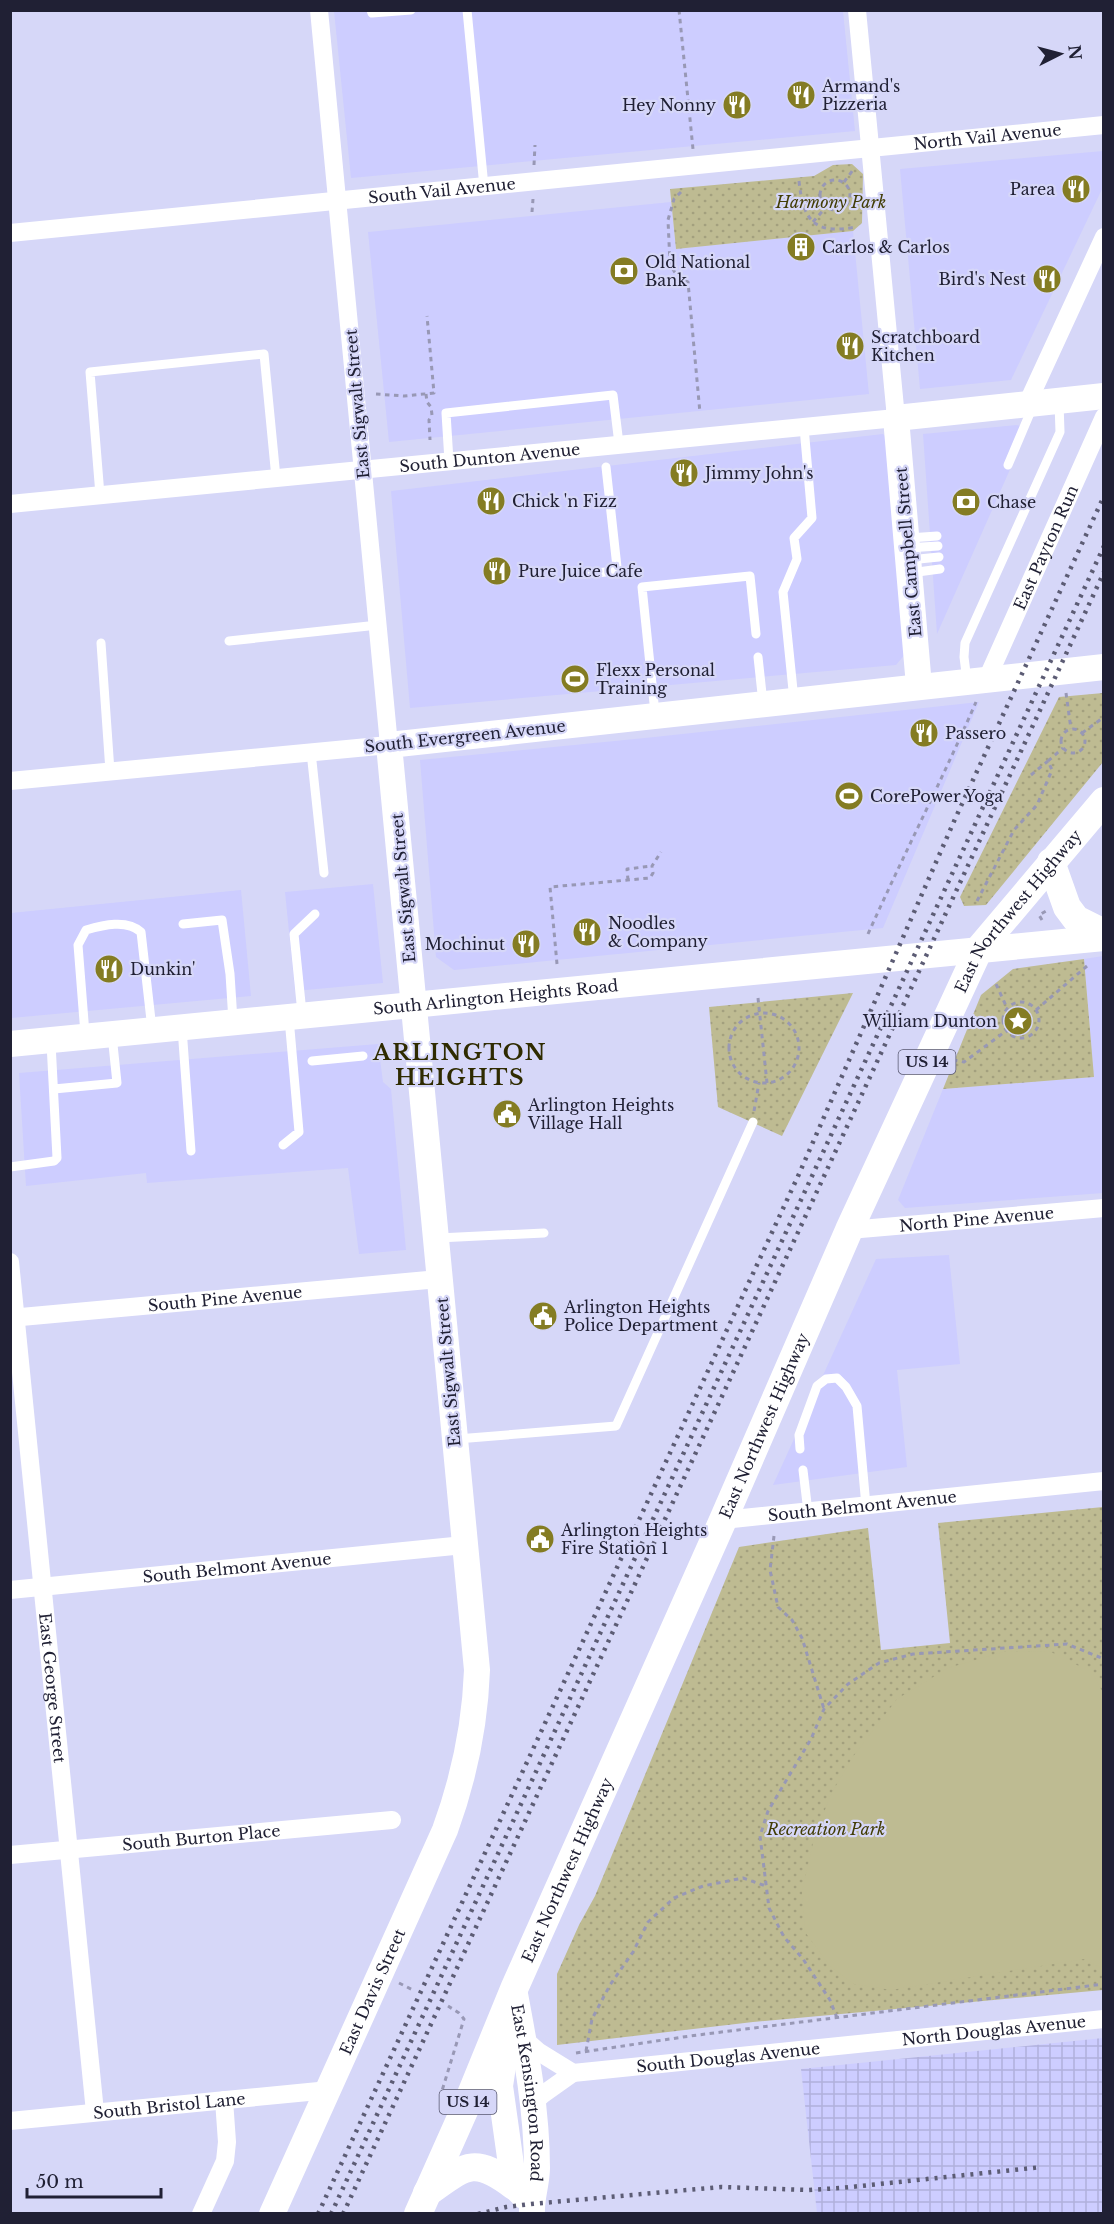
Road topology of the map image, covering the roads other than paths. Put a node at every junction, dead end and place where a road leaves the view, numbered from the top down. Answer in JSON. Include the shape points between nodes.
{"nodes":[{"id":1,"x":318,"y":10,"type":"edge"},
{"id":2,"x":371,"y":10,"type":"edge"},
{"id":3,"x":411,"y":10,"type":"edge"},
{"id":4,"x":467,"y":10,"type":"edge"},
{"id":5,"x":857,"y":10,"type":"edge"},
{"id":6,"x":1104,"y":125,"type":"edge"},
{"id":7,"x":872,"y":148,"type":"junction"},
{"id":8,"x":484,"y":187,"type":"junction"},
{"id":9,"x":338,"y":201,"type":"junction"},
{"id":10,"x":10,"y":233,"type":"edge"},
{"id":11,"x":1104,"y":237,"type":"edge"},
{"id":12,"x":1104,"y":396,"type":"edge"},
{"id":13,"x":1059,"y":401,"type":"junction"},
{"id":14,"x":1030,"y":404,"type":"junction"},
{"id":15,"x":1104,"y":417,"type":"edge"},
{"id":16,"x":896,"y":418,"type":"junction"},
{"id":17,"x":804,"y":427,"type":"junction"},
{"id":18,"x":619,"y":444,"type":"junction"},
{"id":19,"x":449,"y":461,"type":"junction"},
{"id":20,"x":1008,"y":465,"type":"dead end"},
{"id":21,"x":606,"y":467,"type":"dead end"},
{"id":22,"x":363,"y":469,"type":"junction"},
{"id":23,"x":276,"y":478,"type":"junction"},
{"id":24,"x":100,"y":495,"type":"junction"},
{"id":25,"x":10,"y":504,"type":"edge"},
{"id":26,"x":937,"y":541,"type":"dead end"},
{"id":27,"x":908,"y":555,"type":"junction"},
{"id":28,"x":939,"y":557,"type":"dead end"},
{"id":29,"x":940,"y":569,"type":"dead end"},
{"id":30,"x":585,"y":574,"type":"dead end"},
{"id":31,"x":378,"y":625,"type":"junction"},
{"id":32,"x":756,"y":634,"type":"dead end"},
{"id":33,"x":229,"y":641,"type":"dead end"},
{"id":34,"x":101,"y":643,"type":"dead end"},
{"id":35,"x":758,"y":657,"type":"dead end"},
{"id":36,"x":1104,"y":667,"type":"edge"},
{"id":37,"x":920,"y":686,"type":"junction"},
{"id":38,"x":977,"y":687,"type":"junction"},
{"id":39,"x":794,"y":700,"type":"junction"},
{"id":40,"x":763,"y":703,"type":"junction"},
{"id":41,"x":655,"y":716,"type":"junction"},
{"id":42,"x":389,"y":745,"type":"junction"},
{"id":43,"x":311,"y":753,"type":"junction"},
{"id":44,"x":110,"y":771,"type":"junction"},
{"id":45,"x":10,"y":781,"type":"edge"},
{"id":46,"x":1104,"y":801,"type":"edge"},
{"id":47,"x":1051,"y":862,"type":"junction"},
{"id":48,"x":324,"y":873,"type":"dead end"},
{"id":49,"x":315,"y":914,"type":"dead end"},
{"id":50,"x":183,"y":924,"type":"dead end"},
{"id":51,"x":1104,"y":933,"type":"edge"},
{"id":52,"x":1104,"y":938,"type":"edge"},
{"id":53,"x":979,"y":949,"type":"junction"},
{"id":54,"x":414,"y":1005,"type":"junction"},
{"id":55,"x":295,"y":1017,"type":"junction"},
{"id":56,"x":233,"y":1023,"type":"junction"},
{"id":57,"x":182,"y":1028,"type":"junction"},
{"id":58,"x":153,"y":1031,"type":"junction"},
{"id":59,"x":112,"y":1035,"type":"junction"},
{"id":60,"x":86,"y":1038,"type":"junction"},
{"id":61,"x":51,"y":1041,"type":"junction"},
{"id":62,"x":10,"y":1044,"type":"edge"},
{"id":63,"x":363,"y":1056,"type":"dead end"},
{"id":64,"x":312,"y":1061,"type":"dead end"},
{"id":65,"x":54,"y":1089,"type":"junction"},
{"id":66,"x":753,"y":1122,"type":"road end"},
{"id":67,"x":284,"y":1145,"type":"dead end"},
{"id":68,"x":191,"y":1151,"type":"dead end"},
{"id":69,"x":10,"y":1167,"type":"edge"},
{"id":70,"x":1104,"y":1208,"type":"edge"},
{"id":71,"x":849,"y":1230,"type":"junction"},
{"id":72,"x":544,"y":1233,"type":"dead end"},
{"id":73,"x":435,"y":1239,"type":"junction"},
{"id":74,"x":10,"y":1262,"type":"edge"},
{"id":75,"x":439,"y":1279,"type":"junction"},
{"id":76,"x":13,"y":1318,"type":"edge"},
{"id":77,"x":454,"y":1440,"type":"junction"},
{"id":78,"x":800,"y":1449,"type":"dead end"},
{"id":79,"x":803,"y":1470,"type":"dead end"},
{"id":80,"x":1104,"y":1481,"type":"edge"},
{"id":81,"x":866,"y":1506,"type":"junction"},
{"id":82,"x":808,"y":1512,"type":"junction"},
{"id":83,"x":723,"y":1520,"type":"junction"},
{"id":84,"x":464,"y":1545,"type":"junction"},
{"id":85,"x":43,"y":1587,"type":"junction"},
{"id":86,"x":10,"y":1590,"type":"edge"},
{"id":87,"x":466,"y":1765,"type":"joint"},
{"id":88,"x":392,"y":1820,"type":"dead end"},
{"id":89,"x":69,"y":1850,"type":"junction"},
{"id":90,"x":10,"y":1855,"type":"edge"},
{"id":91,"x":514,"y":1989,"type":"junction"},
{"id":92,"x":1104,"y":2019,"type":"edge"},
{"id":93,"x":523,"y":2038,"type":"junction"},
{"id":94,"x":884,"y":2042,"type":"joint"},
{"id":95,"x":573,"y":2073,"type":"junction"},
{"id":96,"x":329,"y":2090,"type":"junction"},
{"id":97,"x":224,"y":2100,"type":"junction"},
{"id":98,"x":532,"y":2105,"type":"junction"},
{"id":99,"x":95,"y":2112,"type":"junction"},
{"id":100,"x":10,"y":2121,"type":"edge"},
{"id":101,"x":526,"y":2201,"type":"edge"},
{"id":102,"x":422,"y":2203,"type":"edge"},
{"id":103,"x":201,"y":2214,"type":"edge"},
{"id":104,"x":272,"y":2214,"type":"edge"}],
"edges":[{"from":1,"to":9,"type":"street","name":"East Sigwalt Street"},
{"from":2,"to":3,"type":"lane"},
{"from":4,"to":8,"type":"lane"},
{"from":5,"to":7,"type":"street"},
{"from":6,"to":7,"type":"street","name":"North Vail Avenue"},
{"from":7,"to":8,"type":"street","name":"South Vail Avenue"},
{"from":7,"to":16,"type":"street"},
{"from":8,"to":9,"type":"street","name":"South Vail Avenue"},
{"from":9,"to":10,"type":"street","name":"South Vail Avenue"},
{"from":9,"to":22,"type":"street","name":"East Sigwalt Street"},
{"from":11,"to":14,"type":"street"},
{"from":12,"to":13,"type":"street"},
{"from":13,"to":14,"type":"street"},
{"from":13,"to":38,"type":"lane","via":[[1060,432],[965,643],[964,657]]},
{"from":14,"to":16,"type":"street"},
{"from":14,"to":20,"type":"lane"},
{"from":15,"to":38,"type":"street","name":"East Payton Run"},
{"from":16,"to":17,"type":"street","name":"South Dunton Avenue"},
{"from":16,"to":27,"type":"street","name":"East Campbell Street"},
{"from":17,"to":18,"type":"street","name":"South Dunton Avenue"},
{"from":17,"to":39,"type":"lane","via":[[812,518],[794,538],[797,559],[783,592]]},
{"from":18,"to":19,"type":"street","name":"South Dunton Avenue"},
{"from":18,"to":19,"type":"lane","via":[[614,395],[446,413]]},
{"from":19,"to":22,"type":"street","name":"South Dunton Avenue"},
{"from":21,"to":30,"type":"lane","via":[[617,567],[610,573]]},
{"from":22,"to":23,"type":"street","name":"South Dunton Avenue"},
{"from":22,"to":31,"type":"street","name":"East Sigwalt Street"},
{"from":23,"to":24,"type":"street","name":"South Dunton Avenue"},
{"from":23,"to":24,"type":"lane","via":[[264,354],[90,372]]},
{"from":24,"to":25,"type":"street","name":"South Dunton Avenue"},
{"from":26,"to":27,"type":"lane"},
{"from":27,"to":28,"type":"lane"},
{"from":27,"to":29,"type":"lane"},
{"from":27,"to":37,"type":"street","name":"East Campbell Street"},
{"from":31,"to":33,"type":"lane"},
{"from":31,"to":42,"type":"street","name":"East Sigwalt Street"},
{"from":32,"to":41,"type":"lane","via":[[750,576],[642,587]]},
{"from":34,"to":44,"type":"lane"},
{"from":35,"to":40,"type":"lane"},
{"from":36,"to":38,"type":"street","name":"South Evergreen Avenue"},
{"from":37,"to":38,"type":"street","name":"South Evergreen Avenue"},
{"from":37,"to":39,"type":"street","name":"South Evergreen Avenue"},
{"from":39,"to":40,"type":"street","name":"South Evergreen Avenue"},
{"from":40,"to":41,"type":"street","name":"South Evergreen Avenue"},
{"from":41,"to":42,"type":"street","name":"South Evergreen Avenue"},
{"from":42,"to":43,"type":"street","name":"South Evergreen Avenue"},
{"from":42,"to":54,"type":"street","name":"East Sigwalt Street"},
{"from":43,"to":44,"type":"street","name":"South Evergreen Avenue"},
{"from":43,"to":48,"type":"lane"},
{"from":44,"to":45,"type":"street","name":"South Evergreen Avenue"},
{"from":46,"to":47,"type":"main road","name":"East Northwest Highway","number":"US 14"},
{"from":47,"to":51,"type":"main road","via":[[1067,907],[1076,919]]},
{"from":47,"to":53,"type":"main road","name":"East Northwest Highway","number":"US 14"},
{"from":49,"to":55,"type":"lane","via":[[294,934]]},
{"from":50,"to":56,"type":"lane","via":[[222,921]]},
{"from":52,"to":53,"type":"street","name":"South Arlington Heights Road"},
{"from":53,"to":54,"type":"street","name":"South Arlington Heights Road"},
{"from":53,"to":71,"type":"main road","name":"East Northwest Highway","number":"US 14"},
{"from":54,"to":55,"type":"street","name":"South Arlington Heights Road"},
{"from":54,"to":73,"type":"street","name":"East Sigwalt Street"},
{"from":55,"to":56,"type":"street","name":"South Arlington Heights Road"},
{"from":55,"to":67,"type":"lane","via":[[299,1132]]},
{"from":56,"to":57,"type":"street","name":"South Arlington Heights Road"},
{"from":57,"to":58,"type":"street","name":"South Arlington Heights Road"},
{"from":57,"to":68,"type":"lane"},
{"from":58,"to":59,"type":"street","name":"South Arlington Heights Road"},
{"from":58,"to":60,"type":"lane","via":[[141,932],[134,926],[119,924],[86,930],[81,937]]},
{"from":59,"to":60,"type":"street","name":"South Arlington Heights Road"},
{"from":59,"to":65,"type":"lane","via":[[117,1083]]},
{"from":60,"to":61,"type":"street","name":"South Arlington Heights Road"},
{"from":61,"to":62,"type":"street","name":"South Arlington Heights Road"},
{"from":61,"to":65,"type":"lane"},
{"from":63,"to":64,"type":"lane"},
{"from":65,"to":69,"type":"lane","via":[[57,1158]]},
{"from":66,"to":77,"type":"lane","via":[[616,1426]]},
{"from":70,"to":71,"type":"street","name":"North Pine Avenue"},
{"from":71,"to":83,"type":"main road","name":"East Northwest Highway","number":"US 14"},
{"from":72,"to":73,"type":"lane"},
{"from":73,"to":75,"type":"street","name":"East Sigwalt Street"},
{"from":74,"to":76,"type":"street","name":"East George Street"},
{"from":75,"to":76,"type":"street","name":"South Pine Avenue"},
{"from":75,"to":77,"type":"street","name":"East Sigwalt Street"},
{"from":76,"to":85,"type":"street","name":"East George Street"},
{"from":77,"to":84,"type":"street","name":"East Sigwalt Street"},
{"from":78,"to":81,"type":"lane","via":[[799,1435],[817,1386],[826,1378],[837,1378],[857,1406]]},
{"from":79,"to":82,"type":"lane"},
{"from":80,"to":81,"type":"street","name":"South Belmont Avenue"},
{"from":81,"to":82,"type":"street","name":"South Belmont Avenue"},
{"from":82,"to":83,"type":"street","name":"South Belmont Avenue"},
{"from":83,"to":91,"type":"main road","name":"East Northwest Highway","number":"US 14"},
{"from":84,"to":85,"type":"street","name":"South Belmont Avenue"},
{"from":84,"to":87,"type":"street","name":"East Sigwalt Street","via":[[477,1670],[476,1705]]},
{"from":85,"to":86,"type":"street","name":"South Belmont Avenue"},
{"from":85,"to":89,"type":"street","name":"East George Street"},
{"from":87,"to":96,"type":"street","name":"East Davis Street","via":[[430,1868]]},
{"from":88,"to":89,"type":"street","name":"South Burton Place"},
{"from":89,"to":90,"type":"street","name":"South Burton Place"},
{"from":89,"to":99,"type":"street","name":"East George Street"},
{"from":91,"to":93,"type":"street","name":"East Kensington Road"},
{"from":91,"to":101,"type":"street","name":"East Kensington Road","via":[[500,2086]]},
{"from":91,"to":102,"type":"main road","name":"East Northwest Highway","number":"US 14"},
{"from":92,"to":94,"type":"street","name":"North Douglas Avenue"},
{"from":93,"to":95,"type":"street"},
{"from":93,"to":98,"type":"street","name":"East Kensington Road"},
{"from":94,"to":95,"type":"street","name":"South Douglas Avenue"},
{"from":95,"to":98,"type":"street"},
{"from":96,"to":97,"type":"street","name":"South Bristol Lane"},
{"from":96,"to":104,"type":"street","name":"East Davis Street"},
{"from":97,"to":99,"type":"street","name":"South Bristol Lane"},
{"from":97,"to":103,"type":"street","via":[[228,2142],[225,2162]]},
{"from":98,"to":101,"type":"street","name":"East Kensington Road","via":[[537,2170]]},
{"from":99,"to":100,"type":"street","name":"South Bristol Lane"},
{"from":101,"to":102,"type":"main road","via":[[485,2167],[467,2168]]}]}
